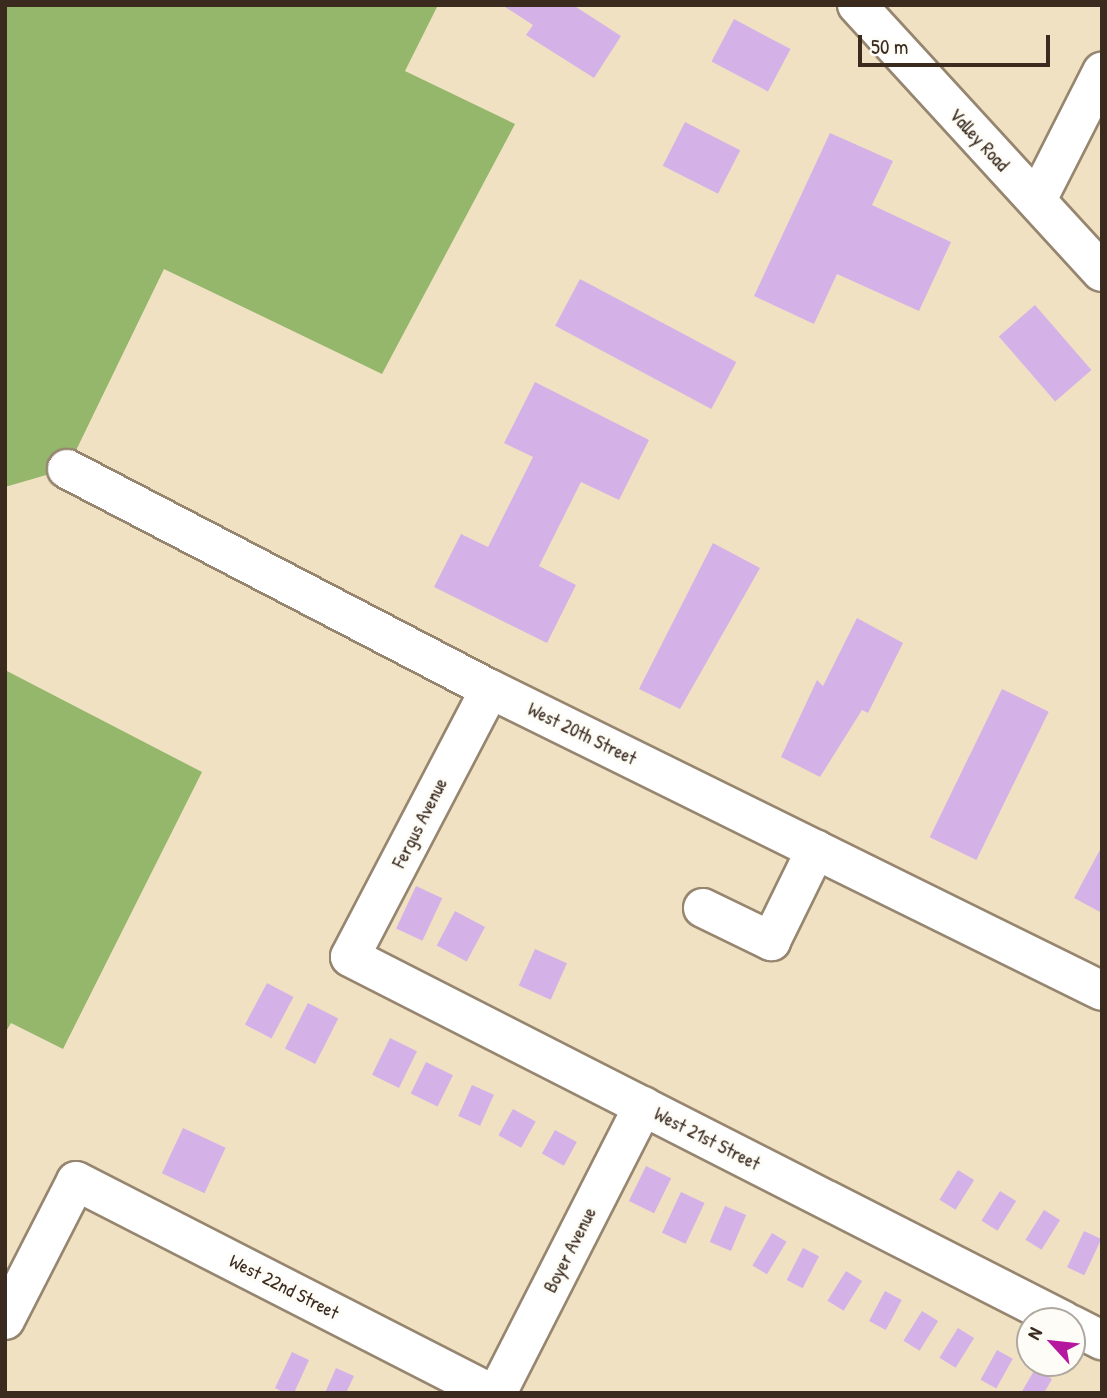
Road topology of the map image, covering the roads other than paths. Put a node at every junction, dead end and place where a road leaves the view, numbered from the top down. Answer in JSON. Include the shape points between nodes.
{"nodes":[{"id":1,"x":857,"y":5,"type":"edge"},
{"id":2,"x":1102,"y":72,"type":"edge"},
{"id":3,"x":1037,"y":200,"type":"junction"},
{"id":4,"x":1102,"y":272,"type":"edge"},
{"id":5,"x":67,"y":469,"type":"dead end"},
{"id":6,"x":490,"y":689,"type":"junction"},
{"id":7,"x":816,"y":849,"type":"junction"},
{"id":8,"x":703,"y":908,"type":"dead end"},
{"id":9,"x":351,"y":957,"type":"joint"},
{"id":10,"x":1102,"y":991,"type":"edge"},
{"id":11,"x":643,"y":1107,"type":"junction"},
{"id":12,"x":1036,"y":1307,"type":"edge"},
{"id":13,"x":5,"y":1320,"type":"edge"},
{"id":14,"x":1086,"y":1332,"type":"edge"},
{"id":15,"x":1102,"y":1340,"type":"edge"},
{"id":16,"x":491,"y":1393,"type":"edge"},
{"id":17,"x":497,"y":1393,"type":"edge"}],
"edges":[{"from":1,"to":3,"type":"street","name":"Valley Road"},
{"from":2,"to":3,"type":"street"},
{"from":3,"to":4,"type":"street","name":"Valley Road"},
{"from":5,"to":6,"type":"street","name":"West 20th Street"},
{"from":6,"to":7,"type":"street","name":"West 20th Street"},
{"from":6,"to":9,"type":"street","name":"Fergus Avenue"},
{"from":7,"to":8,"type":"street","via":[[771,941]]},
{"from":7,"to":10,"type":"street","name":"West 20th Street"},
{"from":9,"to":11,"type":"street","name":"West 21st Street"},
{"from":11,"to":12,"type":"street","name":"West 21st Street"},
{"from":11,"to":17,"type":"street","name":"Boyer Avenue"},
{"from":13,"to":16,"type":"street","name":"West 22nd Street","via":[[76,1181]]},
{"from":14,"to":15,"type":"street"}]}
